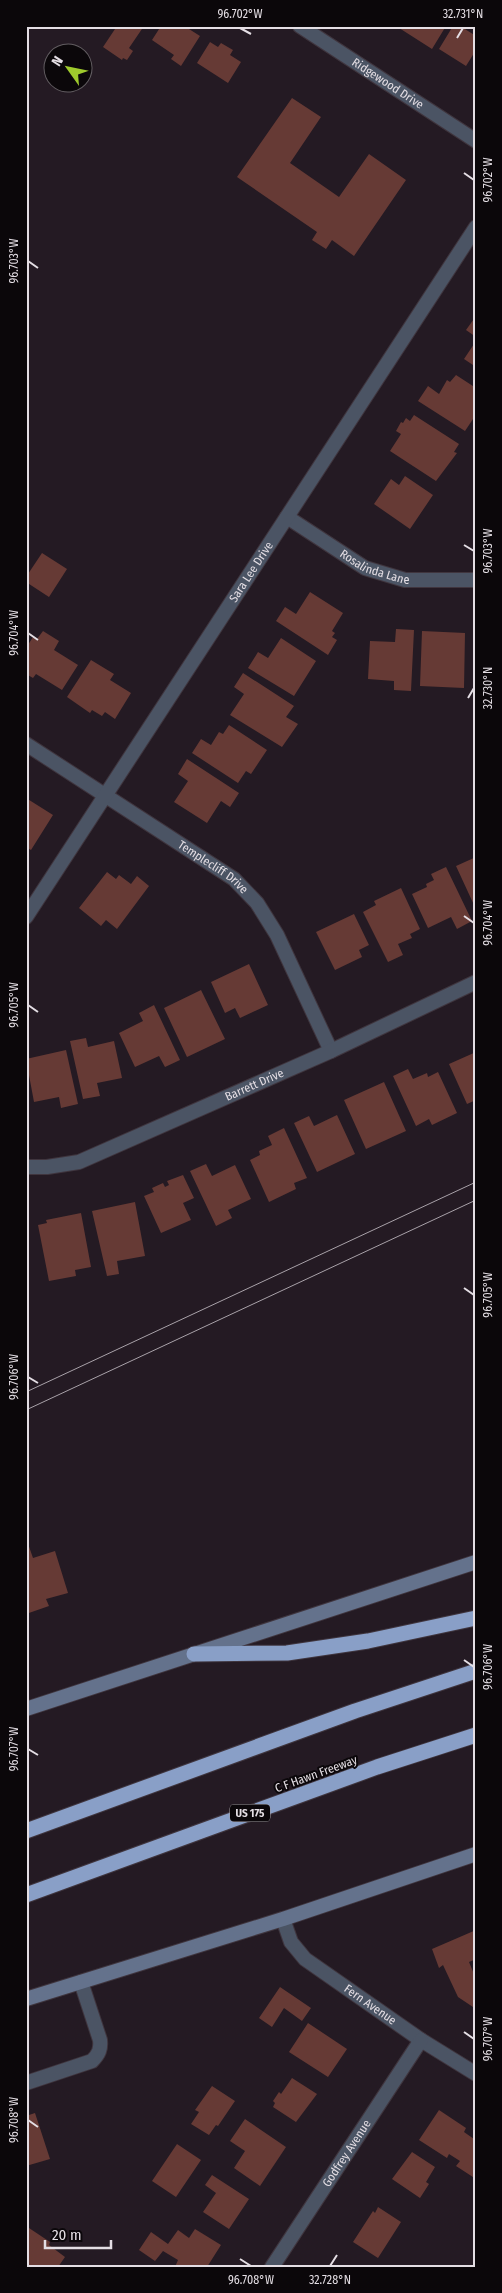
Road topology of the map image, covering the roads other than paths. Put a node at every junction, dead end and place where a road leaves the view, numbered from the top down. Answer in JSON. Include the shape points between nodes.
{"nodes":[{"id":1,"x":300,"y":26,"type":"edge"},
{"id":2,"x":476,"y":141,"type":"edge"},
{"id":3,"x":476,"y":226,"type":"edge"},
{"id":4,"x":287,"y":517,"type":"junction"},
{"id":5,"x":476,"y":580,"type":"edge"},
{"id":6,"x":26,"y":744,"type":"edge"},
{"id":7,"x":105,"y":795,"type":"junction"},
{"id":8,"x":26,"y":917,"type":"edge"},
{"id":9,"x":476,"y":982,"type":"edge"},
{"id":10,"x":332,"y":1051,"type":"junction"},
{"id":11,"x":26,"y":1167,"type":"edge"},
{"id":12,"x":476,"y":1562,"type":"edge"},
{"id":13,"x":476,"y":1618,"type":"edge"},
{"id":14,"x":194,"y":1654,"type":"junction"},
{"id":15,"x":476,"y":1671,"type":"edge"},
{"id":16,"x":26,"y":1708,"type":"edge"},
{"id":17,"x":476,"y":1735,"type":"edge"},
{"id":18,"x":26,"y":1831,"type":"edge"},
{"id":19,"x":476,"y":1854,"type":"edge"},
{"id":20,"x":26,"y":1895,"type":"edge"},
{"id":21,"x":283,"y":1919,"type":"junction"},
{"id":22,"x":80,"y":1982,"type":"junction"},
{"id":23,"x":26,"y":1999,"type":"edge"},
{"id":24,"x":421,"y":2040,"type":"junction"},
{"id":25,"x":476,"y":2074,"type":"edge"},
{"id":26,"x":27,"y":2083,"type":"edge"},
{"id":27,"x":272,"y":2267,"type":"edge"}],
"edges":[{"from":1,"to":2,"type":"street","name":"Ridgewood Drive"},
{"from":3,"to":4,"type":"street","name":"Sara Lee Drive"},
{"from":4,"to":5,"type":"street","name":"Rosalinda Lane","via":[[365,568],[405,580]]},
{"from":4,"to":7,"type":"street","name":"Sara Lee Drive"},
{"from":6,"to":7,"type":"street","name":"Templecliff Drive"},
{"from":7,"to":8,"type":"street","name":"Sara Lee Drive"},
{"from":7,"to":10,"type":"street","name":"Templecliff Drive","via":[[234,880],[257,903],[277,935]]},
{"from":9,"to":10,"type":"street","name":"Barrett Drive"},
{"from":10,"to":11,"type":"street","name":"Barrett Drive","via":[[79,1162]]},
{"from":12,"to":14,"type":"main road"},
{"from":13,"to":14,"type":"highway","via":[[287,1653]]},
{"from":14,"to":16,"type":"main road"},
{"from":15,"to":18,"type":"highway","via":[[355,1711]]},
{"from":17,"to":20,"type":"highway","name":"C F Hawn Freeway","number":"US 175","via":[[377,1767]]},
{"from":19,"to":21,"type":"main road"},
{"from":21,"to":22,"type":"main road"},
{"from":21,"to":24,"type":"street","name":"Fern Avenue","via":[[291,1942],[305,1959]]},
{"from":22,"to":23,"type":"main road"},
{"from":22,"to":26,"type":"street","via":[[100,2040],[98,2056],[92,2061]]},
{"from":24,"to":25,"type":"street","name":"Fern Avenue"},
{"from":24,"to":27,"type":"street","name":"Godfrey Avenue"}]}
